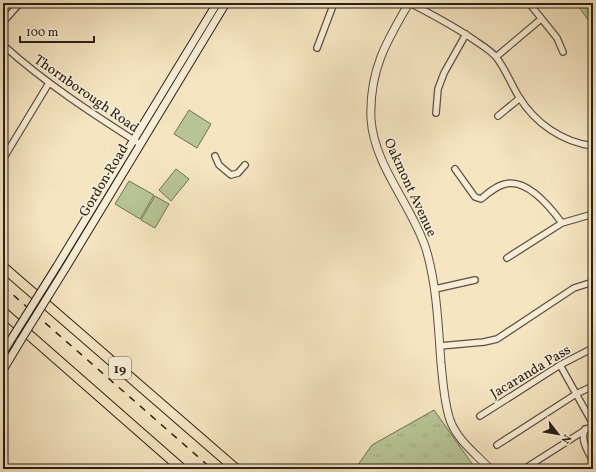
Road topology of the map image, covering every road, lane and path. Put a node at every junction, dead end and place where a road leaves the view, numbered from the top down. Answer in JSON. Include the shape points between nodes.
{"nodes":[{"id":1,"x":20,"y":3,"type":"edge"},
{"id":2,"x":217,"y":3,"type":"edge"},
{"id":3,"x":226,"y":3,"type":"edge"},
{"id":4,"x":334,"y":3,"type":"edge"},
{"id":5,"x":410,"y":3,"type":"edge"},
{"id":6,"x":529,"y":3,"type":"edge"},
{"id":7,"x":541,"y":19,"type":"junction"},
{"id":8,"x":3,"y":22,"type":"edge"},
{"id":9,"x":466,"y":34,"type":"junction"},
{"id":10,"x":3,"y":45,"type":"edge"},
{"id":11,"x":317,"y":48,"type":"dead end"},
{"id":12,"x":563,"y":52,"type":"dead end"},
{"id":13,"x":496,"y":57,"type":"junction"},
{"id":14,"x":49,"y":83,"type":"junction"},
{"id":15,"x":520,"y":98,"type":"junction"},
{"id":16,"x":436,"y":113,"type":"dead end"},
{"id":17,"x":498,"y":116,"type":"dead end"},
{"id":18,"x":138,"y":142,"type":"junction"},
{"id":19,"x":593,"y":146,"type":"edge"},
{"id":20,"x":214,"y":156,"type":"dead end"},
{"id":21,"x":3,"y":159,"type":"edge"},
{"id":22,"x":245,"y":165,"type":"dead end"},
{"id":23,"x":455,"y":169,"type":"dead end"},
{"id":24,"x":593,"y":214,"type":"edge"},
{"id":25,"x":562,"y":223,"type":"junction"},
{"id":26,"x":507,"y":258,"type":"dead end"},
{"id":27,"x":3,"y":267,"type":"edge"},
{"id":28,"x":474,"y":280,"type":"dead end"},
{"id":29,"x":593,"y":282,"type":"edge"},
{"id":30,"x":435,"y":289,"type":"junction"},
{"id":31,"x":3,"y":312,"type":"edge"},
{"id":32,"x":440,"y":346,"type":"junction"},
{"id":33,"x":593,"y":348,"type":"edge"},
{"id":34,"x":3,"y":353,"type":"edge"},
{"id":35,"x":560,"y":365,"type":"junction"},
{"id":36,"x":3,"y":370,"type":"edge"},
{"id":37,"x":593,"y":386,"type":"edge"},
{"id":38,"x":576,"y":394,"type":"junction"},
{"id":39,"x":480,"y":416,"type":"dead end"},
{"id":40,"x":593,"y":424,"type":"edge"},
{"id":41,"x":585,"y":429,"type":"junction"},
{"id":42,"x":497,"y":445,"type":"dead end"},
{"id":43,"x":593,"y":461,"type":"edge"},
{"id":44,"x":182,"y":469,"type":"edge"},
{"id":45,"x":236,"y":469,"type":"edge"},
{"id":46,"x":490,"y":469,"type":"edge"},
{"id":47,"x":524,"y":469,"type":"edge"}],
"edges":[{"from":1,"to":8,"type":"street"},
{"from":2,"to":18,"type":"main road","name":"Gordon Road"},
{"from":3,"to":18,"type":"main road","name":"Gordon Road"},
{"from":4,"to":11,"type":"street"},
{"from":5,"to":9,"type":"street"},
{"from":5,"to":30,"type":"main road","name":"Oakmont Avenue","via":[[389,36],[379,60],[373,86],[373,134],[380,157],[417,227]]},
{"from":6,"to":7,"type":"street"},
{"from":7,"to":12,"type":"street","via":[[557,38]]},
{"from":7,"to":13,"type":"street"},
{"from":9,"to":13,"type":"street"},
{"from":9,"to":16,"type":"street","via":[[444,73],[438,89]]},
{"from":10,"to":14,"type":"street","name":"Thornborough Road"},
{"from":13,"to":15,"type":"street"},
{"from":14,"to":18,"type":"street","name":"Thornborough Road"},
{"from":14,"to":21,"type":"street"},
{"from":15,"to":17,"type":"street"},
{"from":15,"to":19,"type":"street","via":[[536,118],[554,133]]},
{"from":18,"to":34,"type":"main road","name":"Gordon Road","bridge":true},
{"from":18,"to":36,"type":"main road","name":"Gordon Road","bridge":true},
{"from":20,"to":22,"type":"street","via":[[219,165],[232,175],[238,173]]},
{"from":23,"to":25,"type":"street","via":[[475,197],[481,199],[494,189],[506,184],[516,184],[542,199]]},
{"from":24,"to":25,"type":"street"},
{"from":25,"to":26,"type":"street"},
{"from":27,"to":45,"type":"highway","number":"19"},
{"from":28,"to":30,"type":"street"},
{"from":29,"to":32,"type":"street","via":[[574,288],[496,338],[484,342]]},
{"from":30,"to":32,"type":"main road","name":"Oakmont Avenue"},
{"from":31,"to":44,"type":"highway","number":"19"},
{"from":32,"to":46,"type":"main road","name":"Oakmont Avenue","via":[[445,401],[452,425],[463,441]]},
{"from":33,"to":35,"type":"street","name":"Jacaranda Pass"},
{"from":35,"to":38,"type":"street"},
{"from":35,"to":39,"type":"street","name":"Jacaranda Pass"},
{"from":37,"to":38,"type":"street"},
{"from":38,"to":40,"type":"street"},
{"from":38,"to":42,"type":"street"},
{"from":40,"to":41,"type":"street"},
{"from":41,"to":43,"type":"street","via":[[583,441]]},
{"from":41,"to":47,"type":"street"}]}
